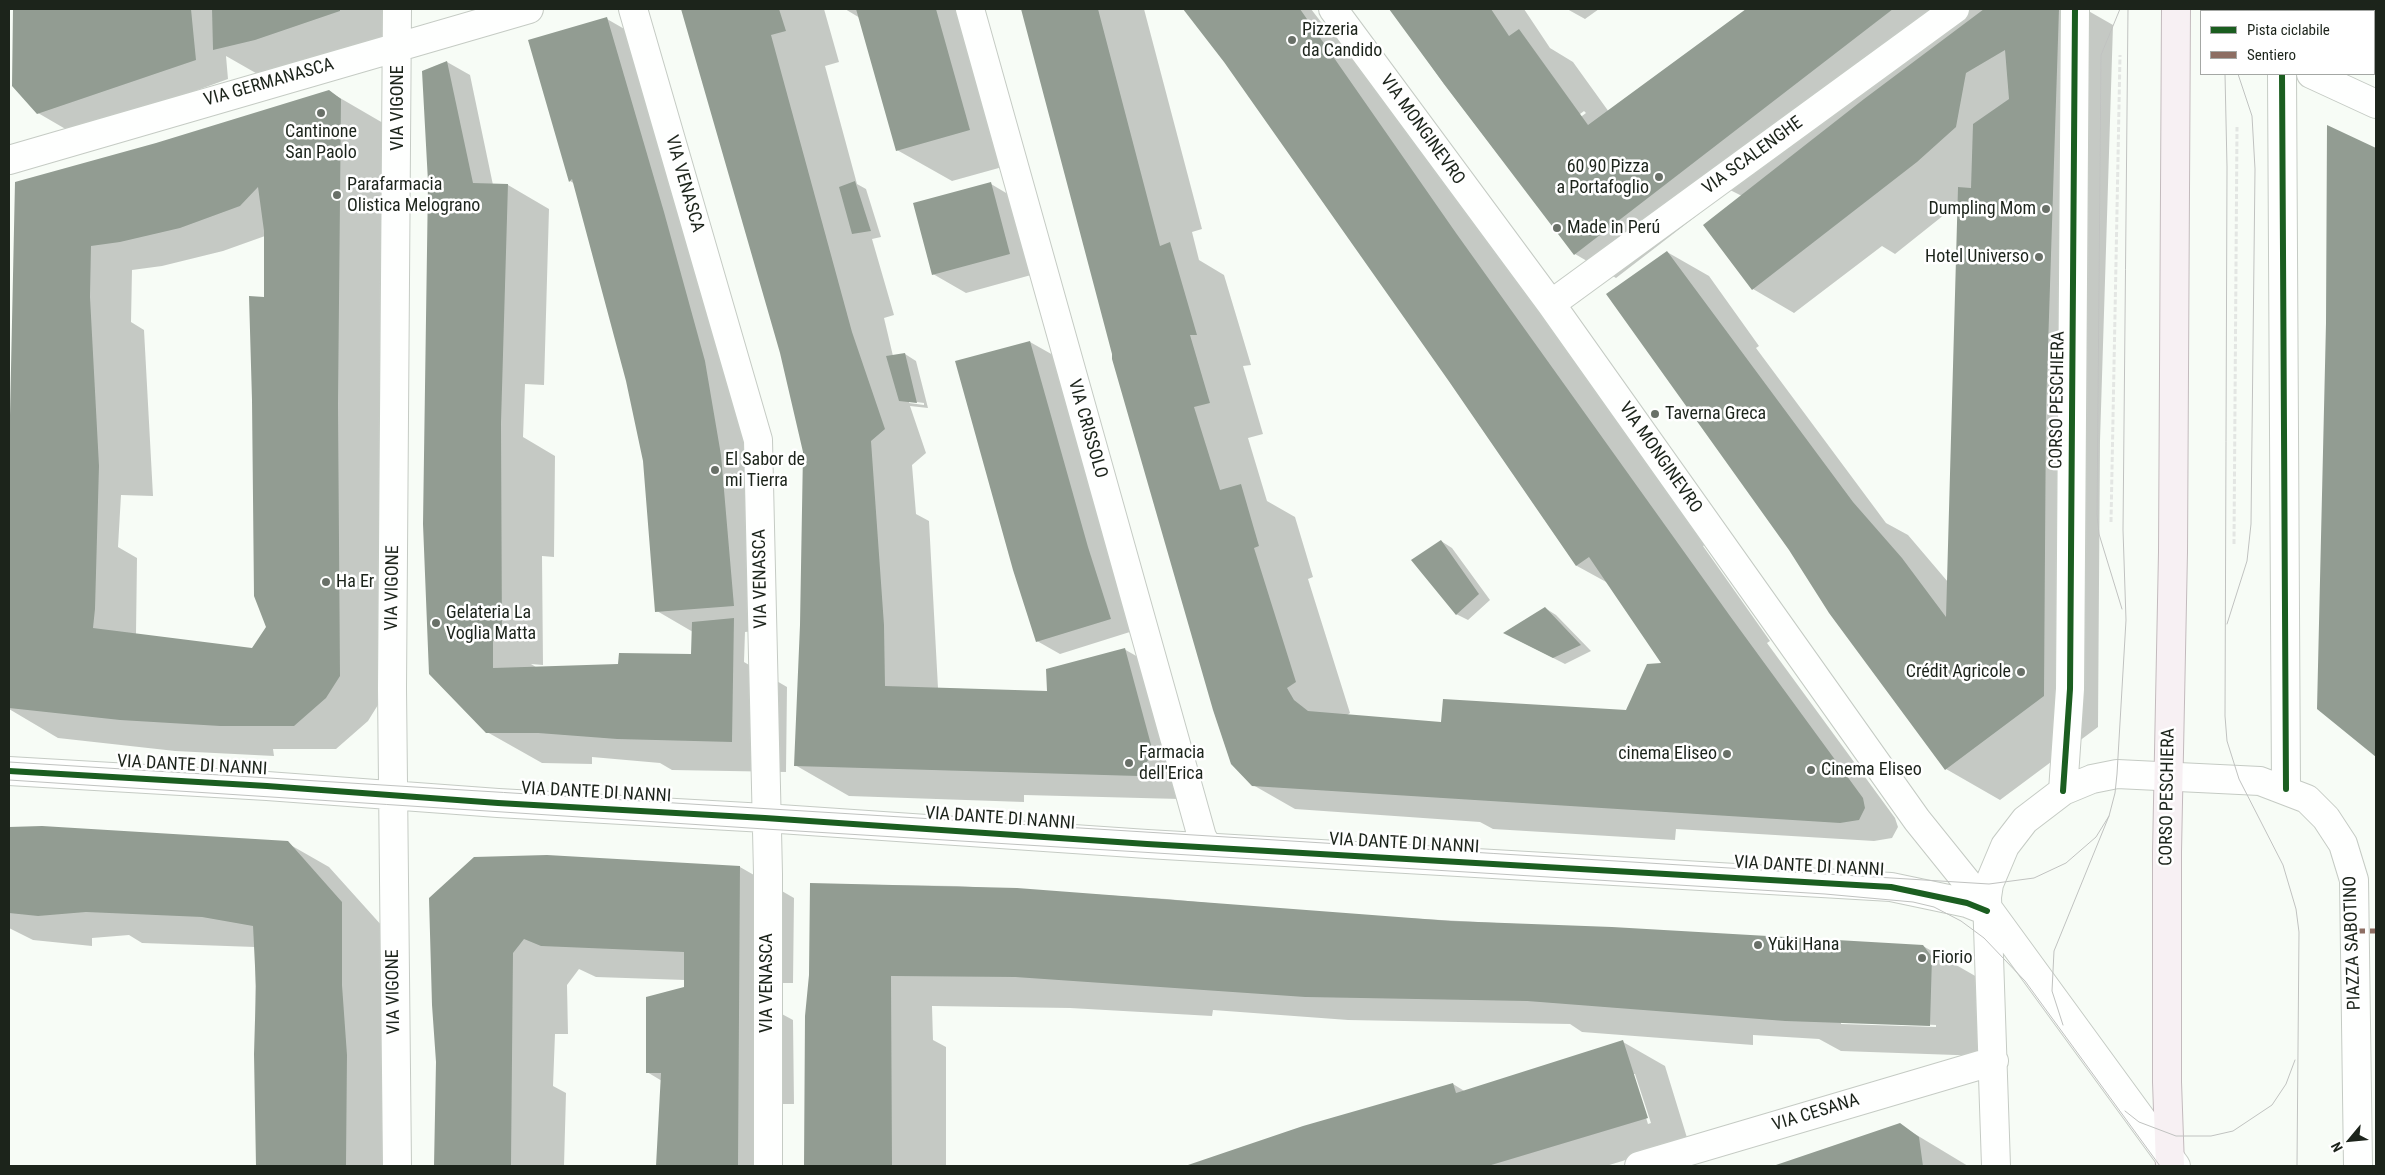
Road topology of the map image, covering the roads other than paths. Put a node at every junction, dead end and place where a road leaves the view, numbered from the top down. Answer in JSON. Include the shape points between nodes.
{"nodes":[{"id":1,"x":398,"y":9,"type":"edge"},
{"id":2,"x":529,"y":9,"type":"edge"},
{"id":3,"x":633,"y":9,"type":"edge"},
{"id":4,"x":970,"y":9,"type":"edge"},
{"id":5,"x":1333,"y":9,"type":"edge"},
{"id":6,"x":1955,"y":9,"type":"edge"},
{"id":7,"x":2075,"y":9,"type":"edge"},
{"id":8,"x":2176,"y":9,"type":"edge"},
{"id":9,"x":398,"y":46,"type":"junction"},
{"id":10,"x":2282,"y":75,"type":"edge"},
{"id":11,"x":2312,"y":75,"type":"edge"},
{"id":12,"x":2376,"y":104,"type":"edge"},
{"id":13,"x":9,"y":160,"type":"edge"},
{"id":14,"x":1551,"y":304,"type":"junction"},
{"id":15,"x":9,"y":771,"type":"edge"},
{"id":16,"x":2167,"y":775,"type":"junction"},
{"id":17,"x":2286,"y":789,"type":"junction"},
{"id":18,"x":2063,"y":791,"type":"junction"},
{"id":19,"x":392,"y":796,"type":"junction"},
{"id":20,"x":765,"y":818,"type":"junction"},
{"id":21,"x":1208,"y":847,"type":"junction"},
{"id":22,"x":1987,"y":909,"type":"junction"},
{"id":23,"x":2366,"y":931,"type":"edge"},
{"id":24,"x":1994,"y":1061,"type":"junction"},
{"id":25,"x":2172,"y":1163,"type":"edge"},
{"id":26,"x":397,"y":1166,"type":"edge"},
{"id":27,"x":768,"y":1166,"type":"edge"},
{"id":28,"x":1639,"y":1166,"type":"edge"},
{"id":29,"x":1996,"y":1166,"type":"edge"},
{"id":30,"x":2358,"y":1166,"type":"edge"}],
"edges":[{"from":1,"to":9,"type":"street","name":"VIA VIGONE"},
{"from":2,"to":9,"type":"street","name":"VIA GERMANASCA"},
{"from":3,"to":20,"type":"street","name":"VIA VENASCA","via":[[758,440]]},
{"from":4,"to":21,"type":"street","name":"VIA CRISSOLO","via":[[1192,804]]},
{"from":5,"to":14,"type":"street","name":"VIA MONGINEVRO"},
{"from":6,"to":14,"type":"street","name":"VIA SCALENGHE"},
{"from":7,"to":18,"type":"street","name":"CORSO PESCHIERA","via":[[2070,689]]},
{"from":8,"to":16,"type":"main road","name":"CORSO PESCHIERA","via":[[2173,552]]},
{"from":9,"to":13,"type":"street","name":"VIA GERMANASCA"},
{"from":9,"to":19,"type":"street","name":"VIA VIGONE"},
{"from":10,"to":17,"type":"street"},
{"from":11,"to":12,"type":"street"},
{"from":14,"to":22,"type":"street","name":"VIA MONGINEVRO","via":[[1917,820]]},
{"from":15,"to":19,"type":"street","name":"VIA DANTE DI NANNI"},
{"from":16,"to":17,"type":"street","name":"PIAZZA SABOTINO","via":[[2260,781]]},
{"from":16,"to":18,"type":"street","name":"PIAZZA SABOTINO","via":[[2117,774],[2092,779]]},
{"from":16,"to":25,"type":"main road","name":"CORSO PESCHIERA","via":[[2167,1072]]},
{"from":17,"to":23,"type":"street","name":"PIAZZA SABOTINO","via":[[2307,799],[2326,818],[2345,848]]},
{"from":18,"to":22,"type":"street","name":"PIAZZA SABOTINO","via":[[2025,820],[2005,846],[1989,884]]},
{"from":19,"to":20,"type":"street","name":"VIA DANTE DI NANNI"},
{"from":19,"to":26,"type":"street","name":"VIA VIGONE"},
{"from":20,"to":21,"type":"street","name":"VIA DANTE DI NANNI"},
{"from":20,"to":27,"type":"street","name":"VIA VENASCA","via":[[768,874]]},
{"from":21,"to":22,"type":"street","name":"VIA DANTE DI NANNI","via":[[1891,887]]},
{"from":22,"to":24,"type":"street","name":"PIAZZA SABOTINO"},
{"from":22,"to":25,"type":"street"},
{"from":23,"to":30,"type":"street","name":"PIAZZA SABOTINO"},
{"from":24,"to":28,"type":"street","name":"VIA CESANA"},
{"from":24,"to":29,"type":"street","name":"PIAZZA SABOTINO"}]}
